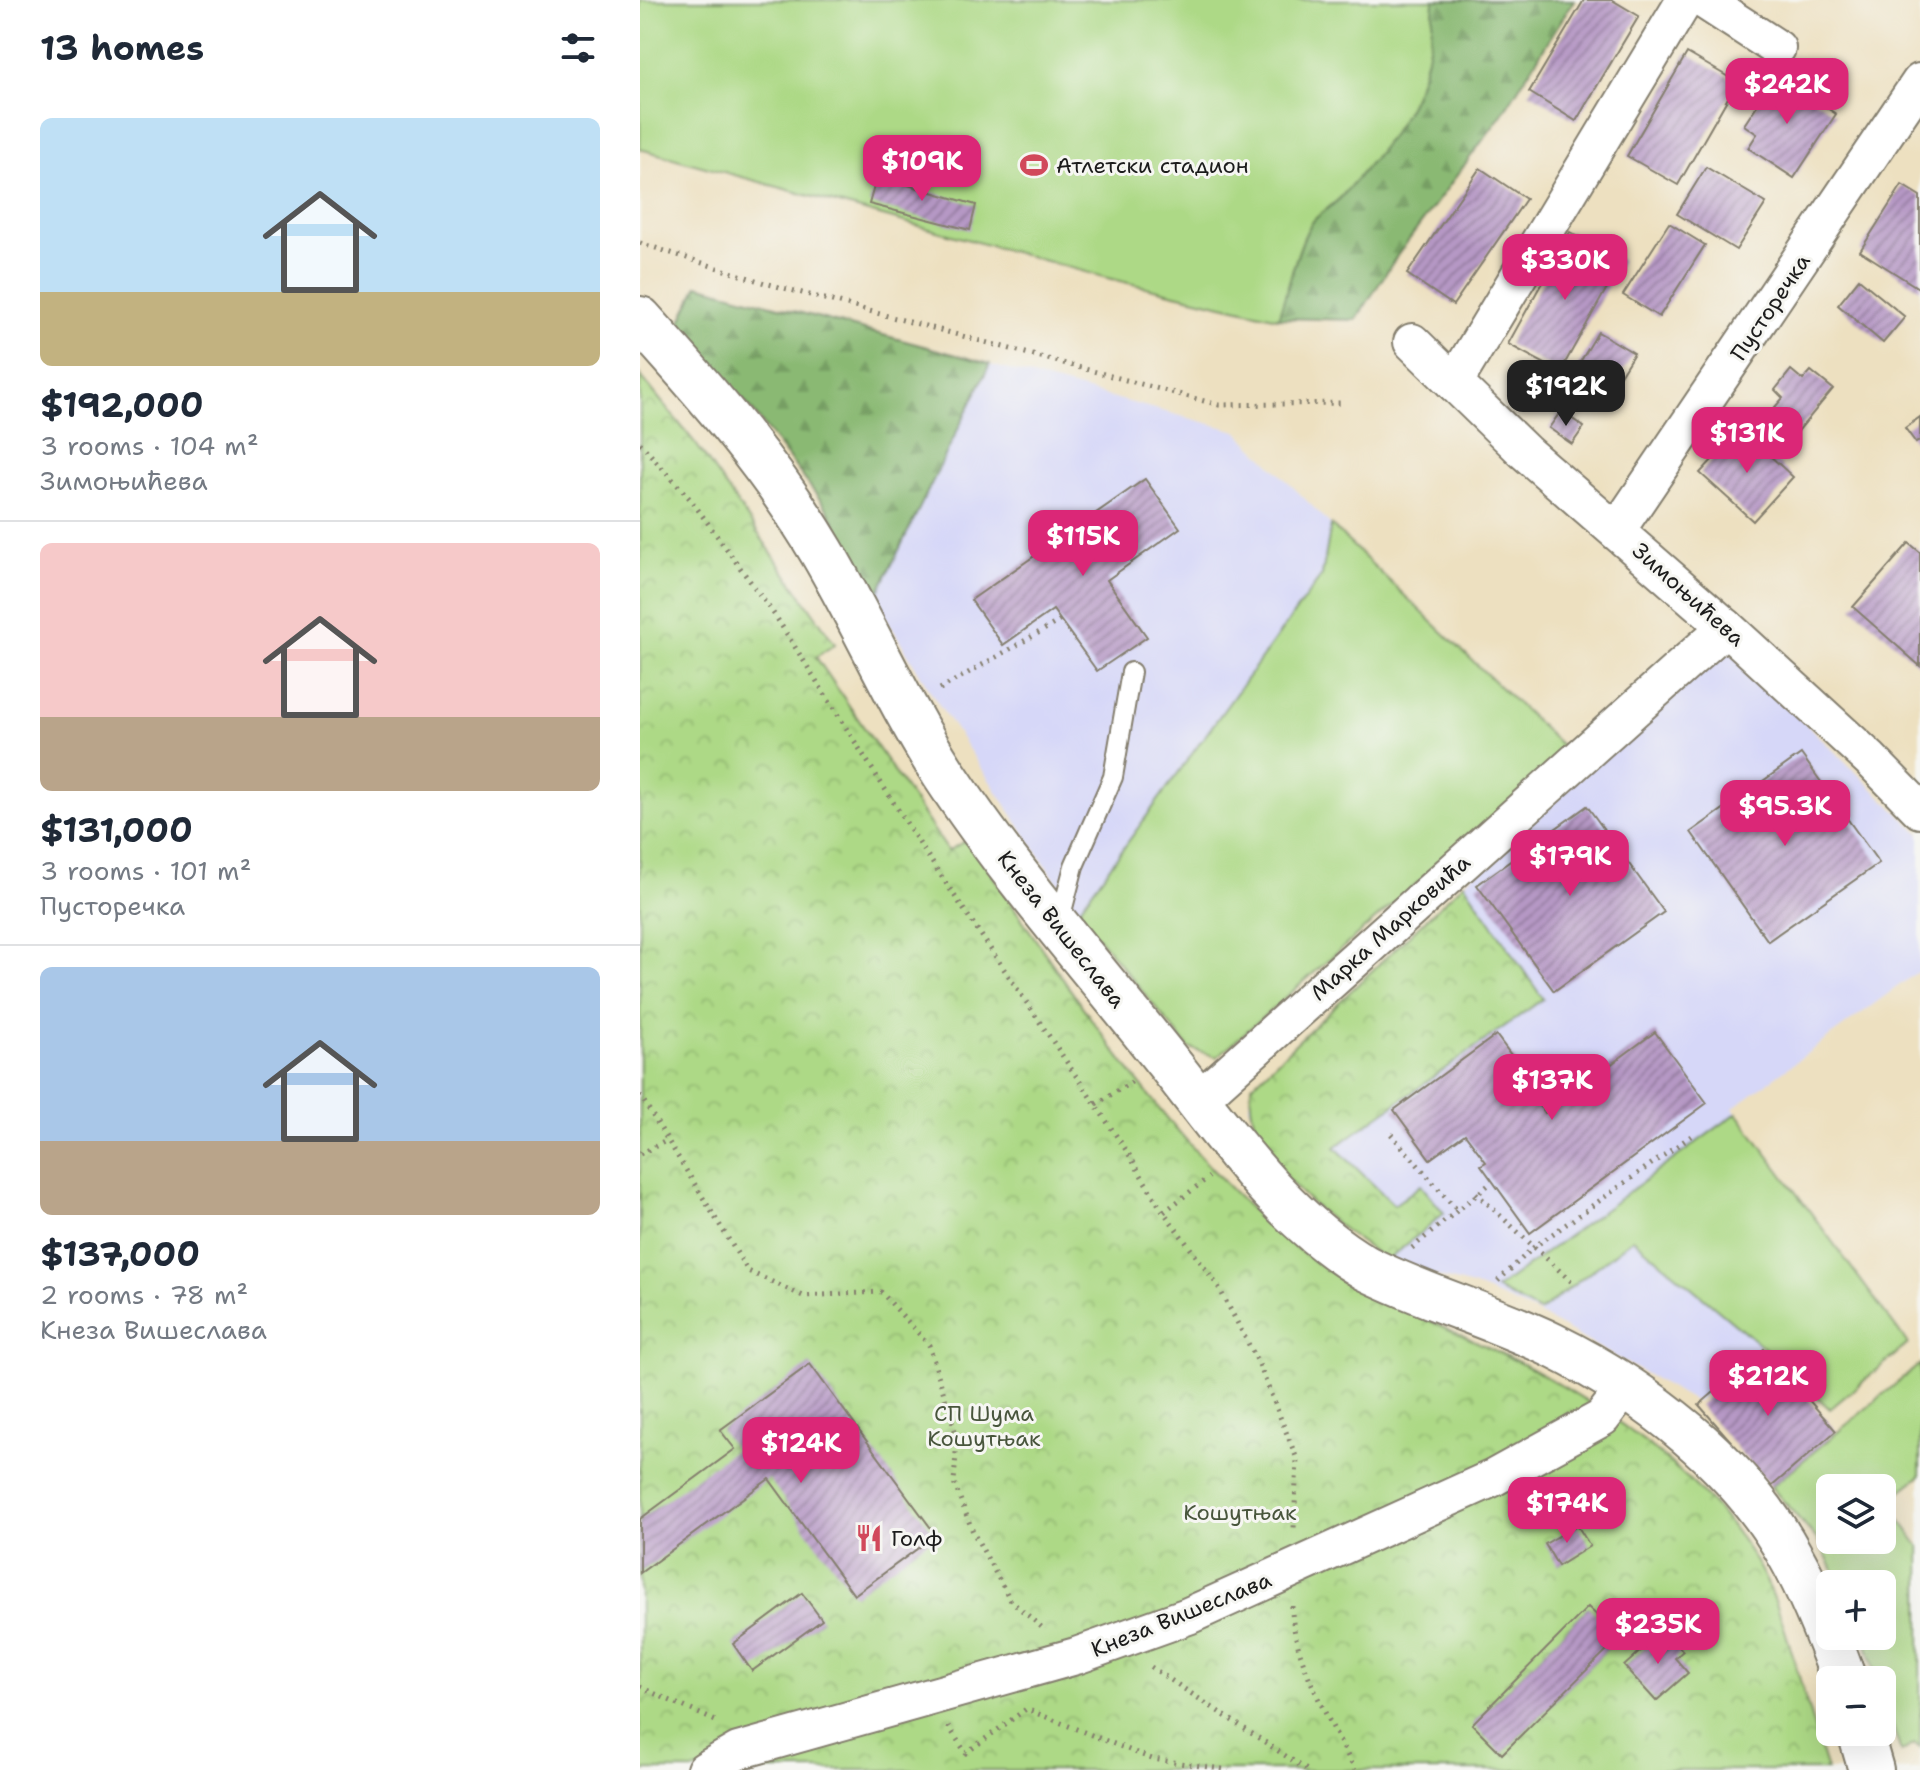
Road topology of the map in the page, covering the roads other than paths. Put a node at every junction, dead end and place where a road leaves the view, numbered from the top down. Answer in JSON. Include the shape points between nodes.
{"nodes":[{"id":1,"x":1685,"y":0,"type":"edge"},
{"id":2,"x":1703,"y":0,"type":"edge"},
{"id":3,"x":1777,"y":48,"type":"dead end"},
{"id":4,"x":1920,"y":82,"type":"edge"},
{"id":5,"x":640,"y":319,"type":"edge"},
{"id":6,"x":1412,"y":342,"type":"dead end"},
{"id":7,"x":1454,"y":383,"type":"junction"},
{"id":8,"x":1617,"y":530,"type":"junction"},
{"id":9,"x":1726,"y":627,"type":"junction"},
{"id":10,"x":1131,"y":672,"type":"dead end"},
{"id":11,"x":1920,"y":810,"type":"edge"},
{"id":12,"x":1059,"y":926,"type":"junction"},
{"id":13,"x":1198,"y":1100,"type":"junction"},
{"id":14,"x":1625,"y":1388,"type":"junction"},
{"id":15,"x":1839,"y":1666,"type":"edge"},
{"id":16,"x":1864,"y":1746,"type":"edge"},
{"id":17,"x":705,"y":1770,"type":"edge"},
{"id":18,"x":1871,"y":1770,"type":"edge"}],
"edges":[{"from":1,"to":7,"type":"street"},
{"from":2,"to":3,"type":"street"},
{"from":4,"to":8,"type":"street","name":"Пусторечка"},
{"from":5,"to":12,"type":"street","name":"Кнеза Вишеслава","via":[[717,406],[795,509],[945,774]]},
{"from":6,"to":7,"type":"street","name":"Зимоњићева"},
{"from":7,"to":8,"type":"street","name":"Зимоњићева"},
{"from":8,"to":9,"type":"street","name":"Зимоњићева"},
{"from":9,"to":11,"type":"street","name":"Зимоњићева"},
{"from":9,"to":13,"type":"street","name":"Марка Марковића"},
{"from":10,"to":12,"type":"lane","via":[[1113,777],[1074,866]]},
{"from":12,"to":13,"type":"street","name":"Кнеза Вишеслава"},
{"from":13,"to":14,"type":"street","name":"Кнеза Вишеслава","via":[[1275,1195],[1340,1252],[1386,1278],[1553,1346]]},
{"from":14,"to":15,"type":"street","name":"Кнеза Вишеслава","via":[[1713,1457],[1757,1507],[1791,1555]]},
{"from":14,"to":17,"type":"street","name":"Кнеза Вишеслава","via":[[1602,1418],[1569,1437],[1389,1527],[1115,1644],[738,1751]]},
{"from":16,"to":18,"type":"street"}]}
